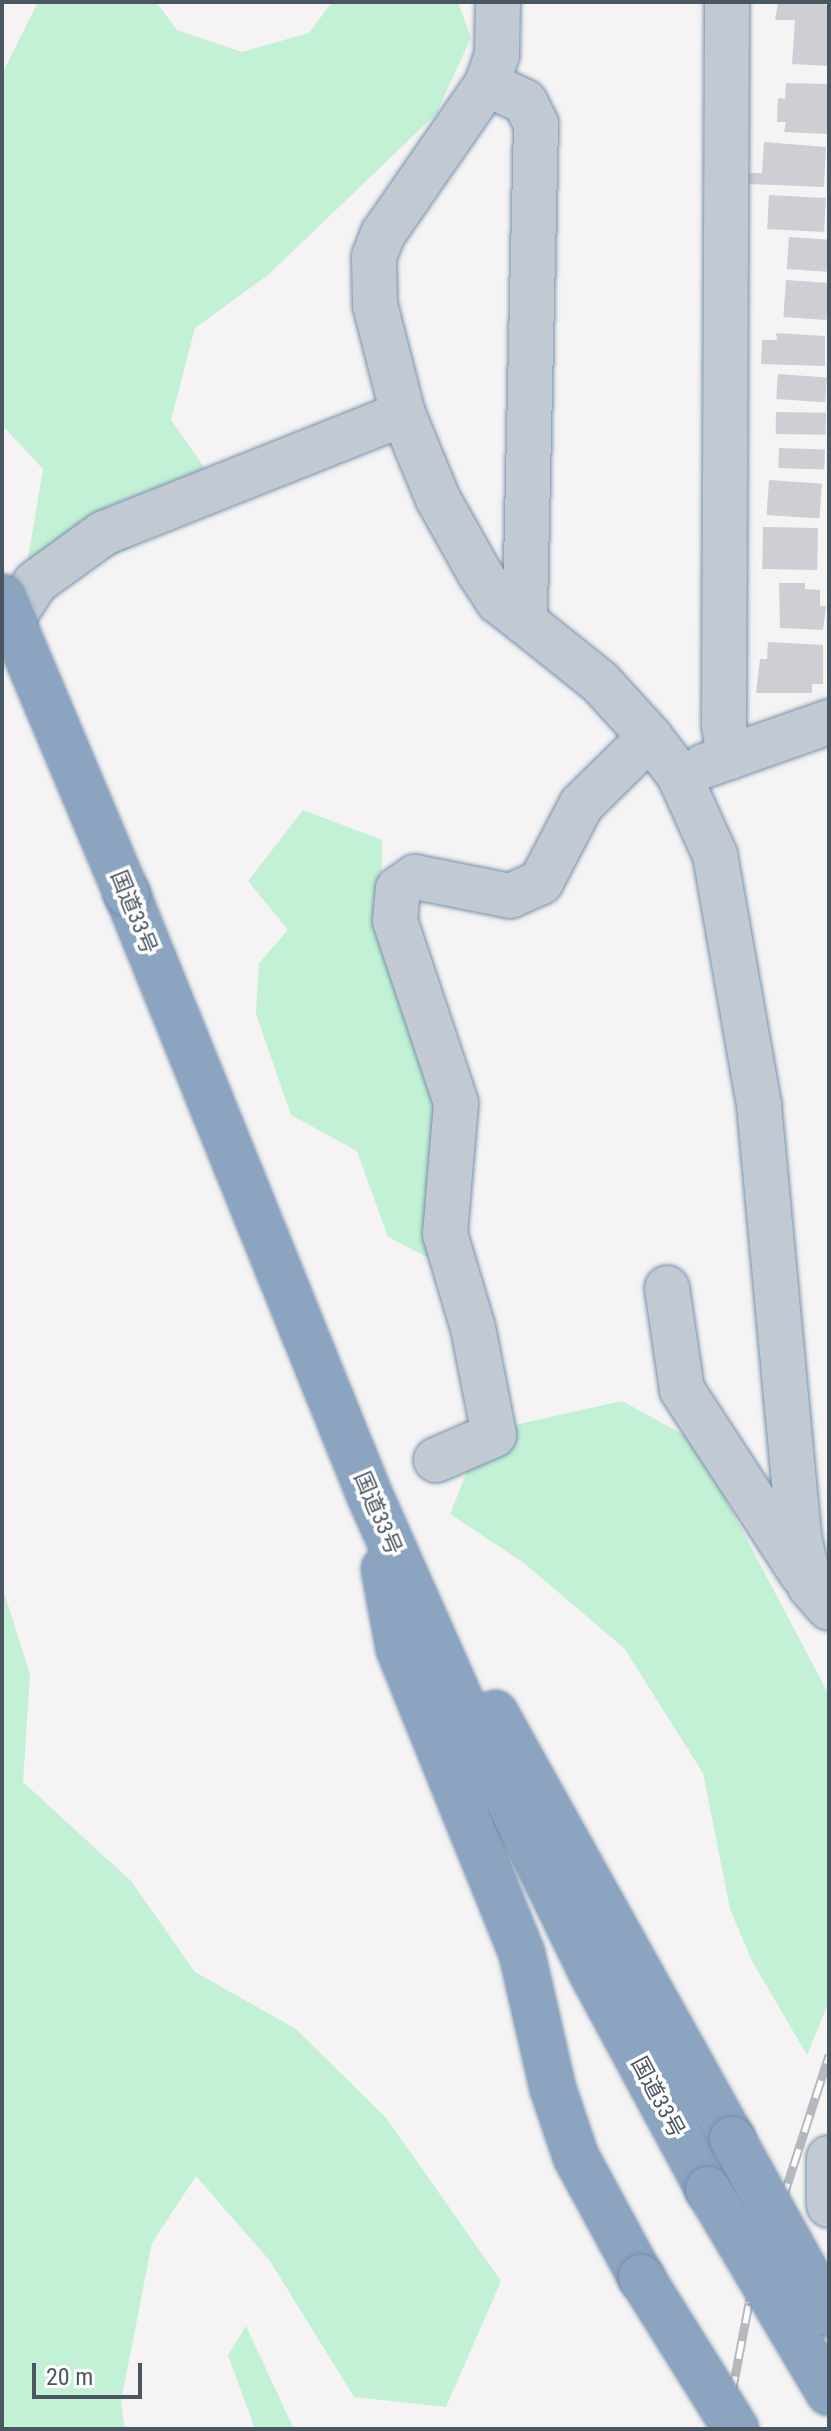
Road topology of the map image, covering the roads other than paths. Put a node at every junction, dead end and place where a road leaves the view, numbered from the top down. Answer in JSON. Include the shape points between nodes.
{"nodes":[{"id":1,"x":498,"y":2,"type":"edge"},
{"id":2,"x":727,"y":2,"type":"edge"},
{"id":3,"x":487,"y":84,"type":"junction"},
{"id":4,"x":403,"y":414,"type":"junction"},
{"id":5,"x":2,"y":597,"type":"edge"},
{"id":6,"x":525,"y":622,"type":"junction"},
{"id":7,"x":2,"y":634,"type":"edge"},
{"id":8,"x":829,"y":722,"type":"edge"},
{"id":9,"x":650,"y":737,"type":"junction"},
{"id":10,"x":729,"y":758,"type":"junction"},
{"id":11,"x":679,"y":775,"type":"junction"},
{"id":12,"x":667,"y":1288,"type":"dead end"},
{"id":13,"x":436,"y":1460,"type":"dead end"},
{"id":14,"x":370,"y":1496,"type":"junction"},
{"id":15,"x":820,"y":1597,"type":"edge"},
{"id":16,"x":829,"y":2158,"type":"edge"},
{"id":17,"x":829,"y":2205,"type":"edge"},
{"id":18,"x":829,"y":2314,"type":"edge"},
{"id":19,"x":829,"y":2393,"type":"edge"},
{"id":20,"x":736,"y":2429,"type":"edge"}],
"edges":[{"from":1,"to":3,"type":"street","via":[[497,55]]},
{"from":2,"to":10,"type":"street","via":[[724,725]]},
{"from":3,"to":4,"type":"street","via":[[383,234],[374,257],[375,305]]},
{"from":3,"to":6,"type":"street","via":[[525,102],[536,124]]},
{"from":4,"to":6,"type":"street","via":[[438,499],[479,572],[498,601]]},
{"from":4,"to":7,"type":"street","via":[[104,533],[36,582]]},
{"from":5,"to":14,"type":"highway","name":"国道33号","bridge":true},
{"from":6,"to":9,"type":"street","via":[[600,682]]},
{"from":8,"to":10,"type":"street"},
{"from":9,"to":11,"type":"street"},
{"from":9,"to":13,"type":"street","via":[[581,805],[541,882],[510,896],[415,877],[398,889],[395,921],[456,1103],[445,1234],[473,1328],[494,1435]]},
{"from":10,"to":11,"type":"street"},
{"from":11,"to":15,"type":"street","via":[[715,855],[759,1105],[799,1537]]},
{"from":12,"to":15,"type":"street","via":[[682,1390]]},
{"from":14,"to":18,"type":"highway","bridge":true,"via":[[609,1913]]},
{"from":14,"to":19,"type":"highway","name":"国道33号","bridge":true,"via":[[534,1859],[708,2189]]},
{"from":14,"to":20,"type":"highway","bridge":true,"via":[[399,1649],[522,1954],[553,2089],[576,2157],[641,2277]]},
{"from":16,"to":17,"type":"street"}]}
